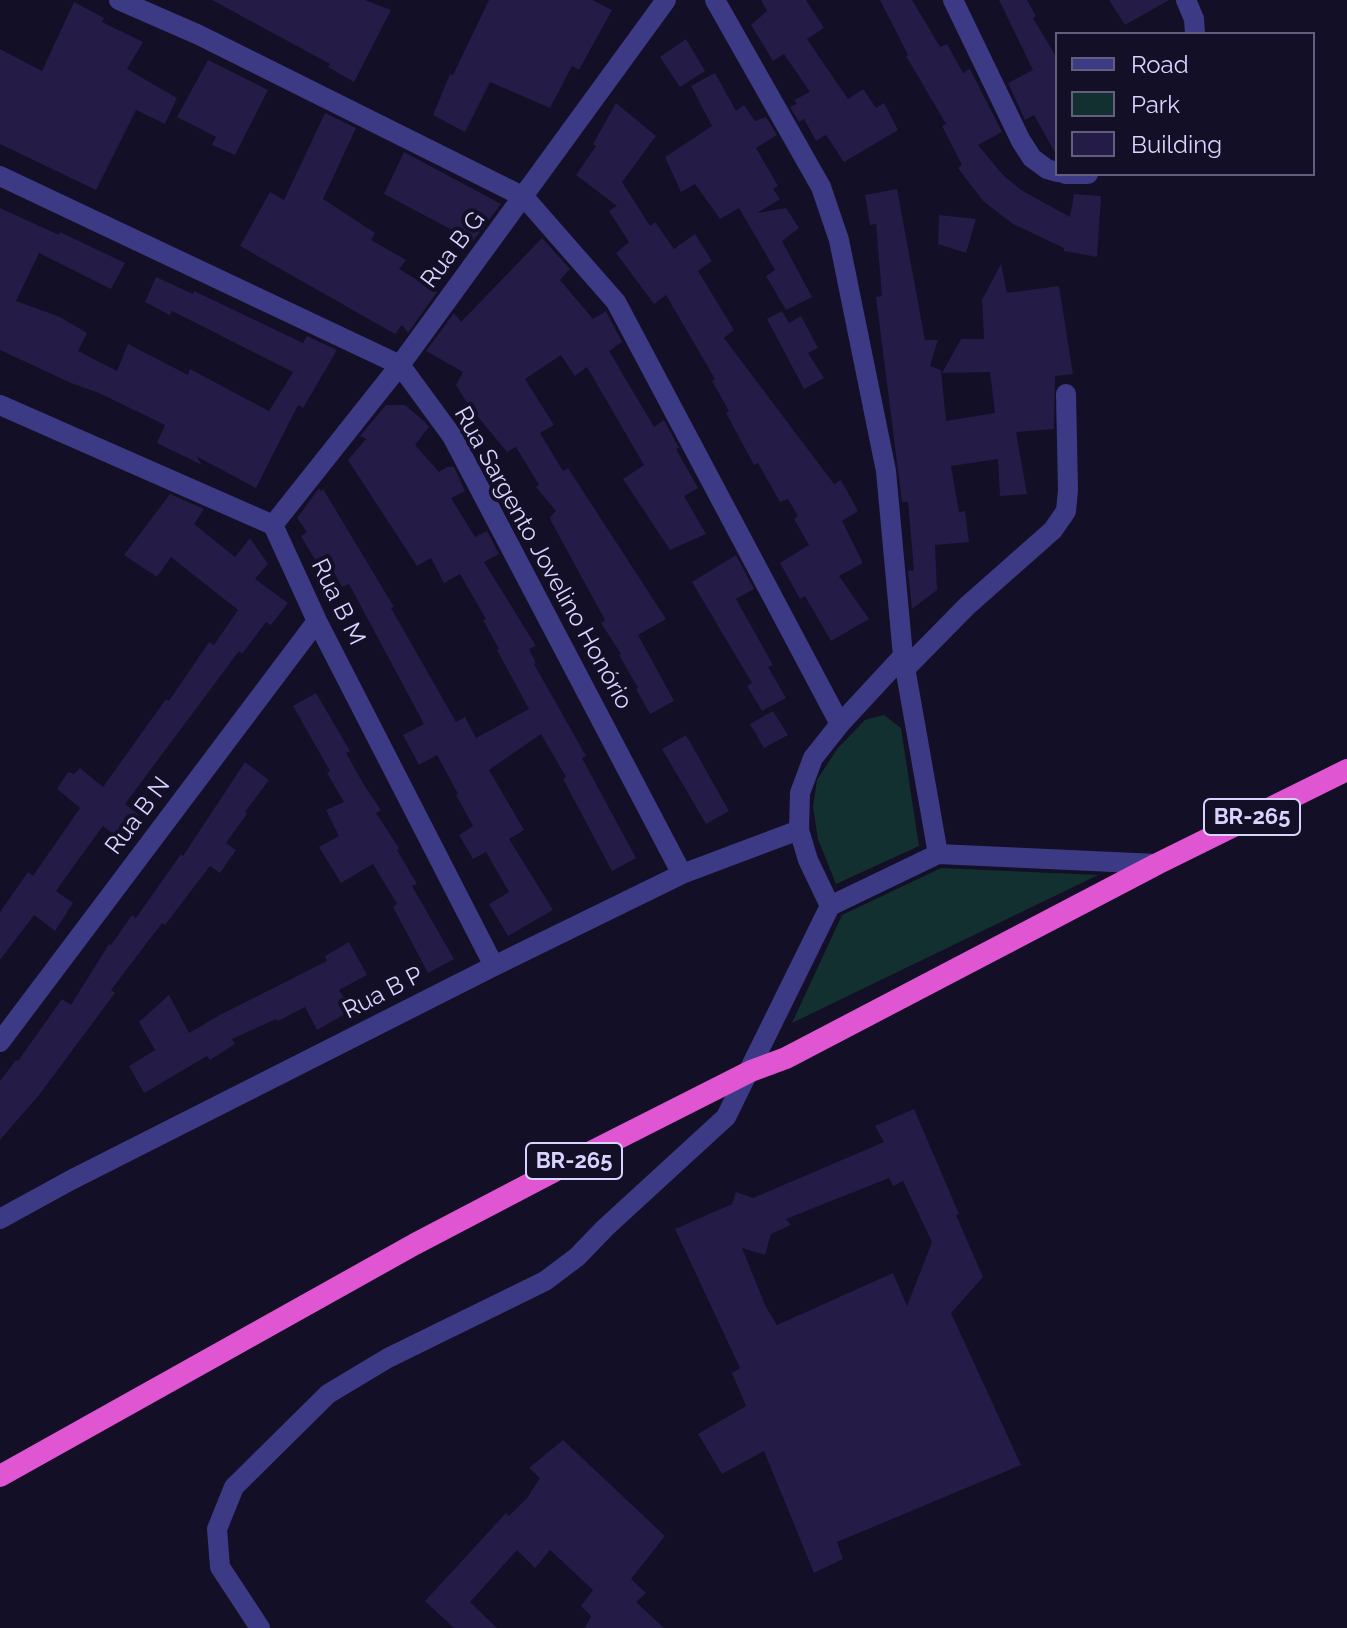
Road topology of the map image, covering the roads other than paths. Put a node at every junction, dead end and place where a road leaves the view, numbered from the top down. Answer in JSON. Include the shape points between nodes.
{"nodes":[{"id":1,"x":119,"y":0,"type":"edge"},
{"id":2,"x":666,"y":0,"type":"edge"},
{"id":3,"x":715,"y":0,"type":"edge"},
{"id":4,"x":953,"y":0,"type":"edge"},
{"id":5,"x":1186,"y":0,"type":"edge"},
{"id":6,"x":1195,"y":32,"type":"edge"},
{"id":7,"x":1055,"y":171,"type":"edge"},
{"id":8,"x":0,"y":176,"type":"edge"},
{"id":9,"x":524,"y":197,"type":"junction"},
{"id":10,"x":400,"y":365,"type":"junction"},
{"id":11,"x":1066,"y":394,"type":"dead end"},
{"id":12,"x":0,"y":405,"type":"edge"},
{"id":13,"x":273,"y":525,"type":"junction"},
{"id":14,"x":317,"y":621,"type":"junction"},
{"id":15,"x":904,"y":662,"type":"junction"},
{"id":16,"x":840,"y":724,"type":"junction"},
{"id":17,"x":1347,"y":770,"type":"edge"},
{"id":18,"x":799,"y":830,"type":"junction"},
{"id":19,"x":938,"y":854,"type":"junction"},
{"id":20,"x":1157,"y":864,"type":"junction"},
{"id":21,"x":682,"y":874,"type":"junction"},
{"id":22,"x":830,"y":906,"type":"junction"},
{"id":23,"x":494,"y":966,"type":"junction"},
{"id":24,"x":0,"y":1042,"type":"edge"},
{"id":25,"x":751,"y":1071,"type":"junction"},
{"id":26,"x":0,"y":1219,"type":"edge"},
{"id":27,"x":0,"y":1476,"type":"edge"},
{"id":28,"x":260,"y":1628,"type":"edge"}],
"edges":[{"from":1,"to":9,"type":"street"},
{"from":2,"to":9,"type":"street","name":"Rua B G"},
{"from":3,"to":15,"type":"street","via":[[821,187],[839,240],[886,471]]},
{"from":4,"to":7,"type":"street","via":[[1021,141],[1032,158]]},
{"from":5,"to":6,"type":"street"},
{"from":8,"to":10,"type":"street","name":"Rua Sargento Jovelino Honório"},
{"from":9,"to":10,"type":"street","name":"Rua B G"},
{"from":9,"to":16,"type":"street","via":[[616,302]]},
{"from":10,"to":13,"type":"street","name":"Rua B G"},
{"from":10,"to":21,"type":"street","name":"Rua Sargento Jovelino Honório","via":[[452,436]]},
{"from":11,"to":15,"type":"street","via":[[1066,511],[1053,530]]},
{"from":12,"to":13,"type":"street"},
{"from":13,"to":14,"type":"street","name":"Rua B M"},
{"from":14,"to":23,"type":"street","name":"Rua B M"},
{"from":14,"to":24,"type":"street","name":"Rua B N"},
{"from":15,"to":16,"type":"street"},
{"from":15,"to":19,"type":"street"},
{"from":16,"to":18,"type":"street","via":[[813,758],[800,793]]},
{"from":17,"to":20,"type":"highway","number":"BR-265"},
{"from":18,"to":21,"type":"street","name":"Rua B P"},
{"from":18,"to":22,"type":"street"},
{"from":19,"to":20,"type":"street"},
{"from":19,"to":22,"type":"street"},
{"from":20,"to":25,"type":"highway","number":"BR-265","via":[[786,1058]]},
{"from":21,"to":23,"type":"street","name":"Rua B P"},
{"from":22,"to":25,"type":"street"},
{"from":23,"to":26,"type":"street","name":"Rua B P"},
{"from":25,"to":27,"type":"highway","number":"BR-265","via":[[415,1244]]},
{"from":25,"to":28,"type":"street","via":[[726,1117],[577,1257],[545,1281],[388,1358],[328,1394],[234,1487],[217,1529],[220,1567]]}]}
